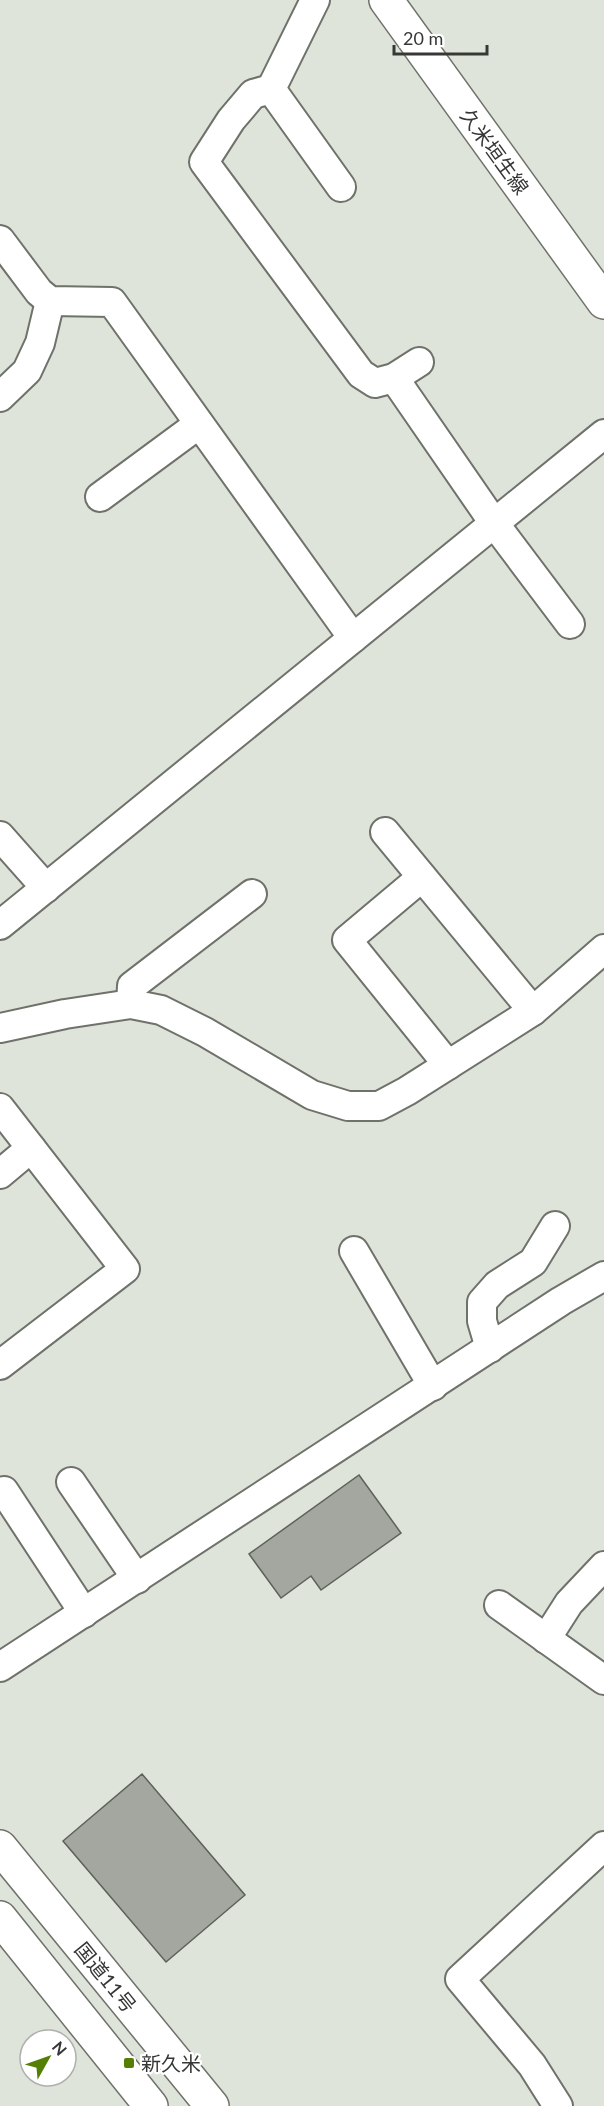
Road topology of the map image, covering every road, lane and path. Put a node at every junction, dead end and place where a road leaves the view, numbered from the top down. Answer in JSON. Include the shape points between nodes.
{"nodes":[{"id":1,"x":315,"y":0,"type":"edge"},
{"id":2,"x":386,"y":0,"type":"edge"},
{"id":3,"x":271,"y":89,"type":"junction"},
{"id":4,"x":341,"y":187,"type":"dead end"},
{"id":5,"x":2,"y":246,"type":"edge"},
{"id":6,"x":50,"y":301,"type":"junction"},
{"id":7,"x":604,"y":302,"type":"edge"},
{"id":8,"x":419,"y":362,"type":"dead end"},
{"id":9,"x":394,"y":378,"type":"junction"},
{"id":10,"x":0,"y":397,"type":"edge"},
{"id":11,"x":199,"y":424,"type":"junction"},
{"id":12,"x":604,"y":434,"type":"edge"},
{"id":13,"x":100,"y":497,"type":"dead end"},
{"id":14,"x":494,"y":523,"type":"junction"},
{"id":15,"x":570,"y":624,"type":"dead end"},
{"id":16,"x":353,"y":638,"type":"junction"},
{"id":17,"x":385,"y":832,"type":"dead end"},
{"id":18,"x":0,"y":836,"type":"edge"},
{"id":19,"x":422,"y":878,"type":"junction"},
{"id":20,"x":46,"y":888,"type":"junction"},
{"id":21,"x":252,"y":894,"type":"dead end"},
{"id":22,"x":0,"y":925,"type":"edge"},
{"id":23,"x":604,"y":949,"type":"edge"},
{"id":24,"x":131,"y":1004,"type":"junction"},
{"id":25,"x":533,"y":1011,"type":"junction"},
{"id":26,"x":0,"y":1028,"type":"edge"},
{"id":27,"x":448,"y":1065,"type":"junction"},
{"id":28,"x":0,"y":1108,"type":"edge"},
{"id":29,"x":31,"y":1148,"type":"junction"},
{"id":30,"x":0,"y":1174,"type":"edge"},
{"id":31,"x":555,"y":1226,"type":"dead end"},
{"id":32,"x":354,"y":1251,"type":"dead end"},
{"id":33,"x":604,"y":1276,"type":"edge"},
{"id":34,"x":490,"y":1348,"type":"junction"},
{"id":35,"x":1,"y":1362,"type":"edge"},
{"id":36,"x":432,"y":1386,"type":"junction"},
{"id":37,"x":70,"y":1482,"type":"dead end"},
{"id":38,"x":4,"y":1491,"type":"dead end"},
{"id":39,"x":604,"y":1566,"type":"edge"},
{"id":40,"x":137,"y":1578,"type":"junction"},
{"id":41,"x":499,"y":1605,"type":"dead end"},
{"id":42,"x":84,"y":1613,"type":"junction"},
{"id":43,"x":546,"y":1639,"type":"junction"},
{"id":44,"x":0,"y":1667,"type":"edge"},
{"id":45,"x":604,"y":1680,"type":"edge"},
{"id":46,"x":604,"y":1845,"type":"edge"},
{"id":47,"x":0,"y":1847,"type":"edge"},
{"id":48,"x":0,"y":1918,"type":"edge"},
{"id":49,"x":150,"y":2106,"type":"edge"},
{"id":50,"x":213,"y":2106,"type":"edge"},
{"id":51,"x":558,"y":2106,"type":"edge"}],
"edges":[{"from":1,"to":3,"type":"street"},
{"from":2,"to":7,"type":"main road","name":"久米垣生線"},
{"from":3,"to":4,"type":"street"},
{"from":3,"to":9,"type":"street","via":[[253,94],[204,162],[361,374],[375,383]]},
{"from":5,"to":6,"type":"street"},
{"from":6,"to":10,"type":"street","via":[[40,343],[27,371]]},
{"from":6,"to":11,"type":"street","via":[[112,302]]},
{"from":8,"to":9,"type":"street"},
{"from":9,"to":14,"type":"street"},
{"from":11,"to":13,"type":"street"},
{"from":11,"to":16,"type":"street"},
{"from":12,"to":14,"type":"street"},
{"from":14,"to":15,"type":"street"},
{"from":14,"to":16,"type":"street"},
{"from":16,"to":20,"type":"street"},
{"from":17,"to":19,"type":"street"},
{"from":18,"to":20,"type":"street"},
{"from":19,"to":25,"type":"street"},
{"from":19,"to":27,"type":"street","via":[[347,940]]},
{"from":20,"to":22,"type":"street"},
{"from":21,"to":24,"type":"street","via":[[132,986]]},
{"from":23,"to":25,"type":"street"},
{"from":24,"to":26,"type":"street"},
{"from":24,"to":27,"type":"street","via":[[162,1010],[312,1095],[348,1106],[379,1106]]},
{"from":25,"to":27,"type":"street"},
{"from":28,"to":29,"type":"street"},
{"from":29,"to":30,"type":"street"},
{"from":29,"to":35,"type":"street","via":[[125,1269]]},
{"from":31,"to":34,"type":"street","via":[[533,1262],[497,1285],[482,1302],[482,1321]]},
{"from":32,"to":36,"type":"street"},
{"from":33,"to":34,"type":"street"},
{"from":34,"to":36,"type":"street"},
{"from":36,"to":40,"type":"street"},
{"from":37,"to":40,"type":"street"},
{"from":38,"to":42,"type":"street"},
{"from":39,"to":43,"type":"street","via":[[569,1603]]},
{"from":40,"to":42,"type":"street"},
{"from":41,"to":43,"type":"street"},
{"from":42,"to":44,"type":"street"},
{"from":43,"to":45,"type":"street"},
{"from":46,"to":51,"type":"street","via":[[460,1978],[532,2065]]},
{"from":47,"to":50,"type":"main road","name":"国道11号"},
{"from":48,"to":49,"type":"main road"}]}
